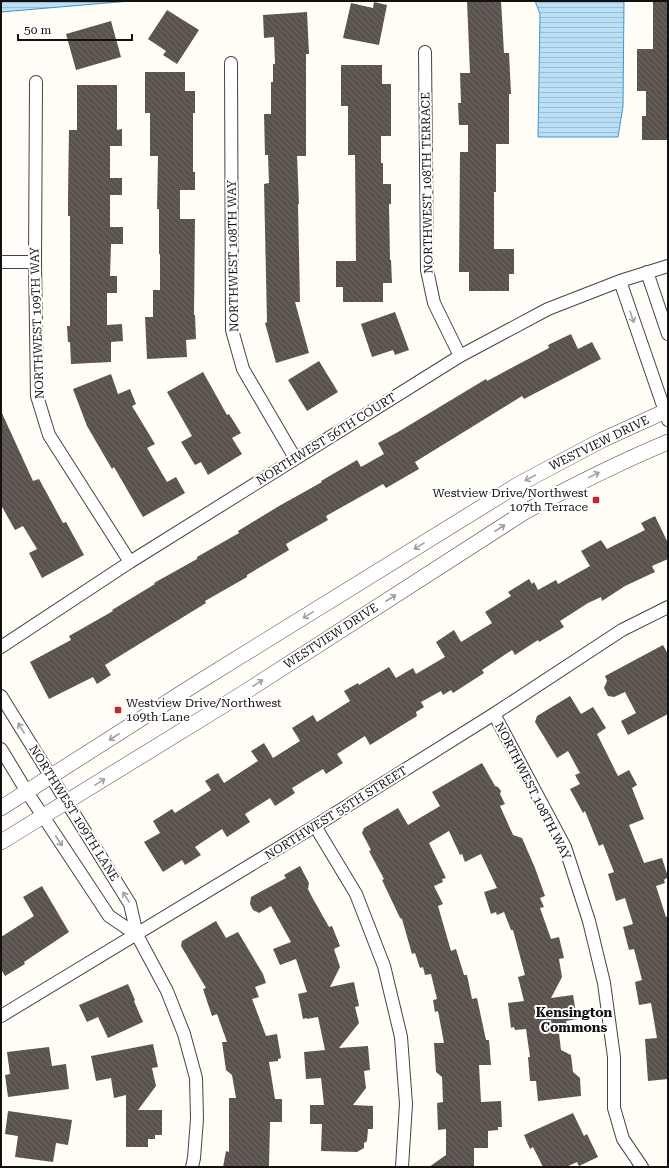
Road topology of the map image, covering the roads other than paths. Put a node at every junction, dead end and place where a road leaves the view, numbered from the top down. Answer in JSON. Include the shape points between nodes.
{"nodes":[{"id":1,"x":425,"y":52,"type":"dead end"},
{"id":2,"x":231,"y":63,"type":"dead end"},
{"id":3,"x":36,"y":82,"type":"dead end"},
{"id":4,"x":1,"y":262,"type":"edge"},
{"id":5,"x":35,"y":262,"type":"junction"},
{"id":6,"x":668,"y":266,"type":"edge"},
{"id":7,"x":647,"y":272,"type":"junction"},
{"id":8,"x":620,"y":280,"type":"junction"},
{"id":9,"x":668,"y":334,"type":"edge"},
{"id":10,"x":460,"y":356,"type":"junction"},
{"id":11,"x":667,"y":414,"type":"edge"},
{"id":12,"x":668,"y":442,"type":"edge"},
{"id":13,"x":295,"y":458,"type":"junction"},
{"id":14,"x":130,"y":562,"type":"junction"},
{"id":15,"x":668,"y":607,"type":"edge"},
{"id":16,"x":1,"y":646,"type":"edge"},
{"id":17,"x":1,"y":696,"type":"edge"},
{"id":18,"x":494,"y":714,"type":"junction"},
{"id":19,"x":1,"y":749,"type":"edge"},
{"id":20,"x":51,"y":777,"type":"junction"},
{"id":21,"x":27,"y":792,"type":"junction"},
{"id":22,"x":67,"y":802,"type":"junction"},
{"id":23,"x":1,"y":808,"type":"edge"},
{"id":24,"x":43,"y":816,"type":"junction"},
{"id":25,"x":315,"y":826,"type":"junction"},
{"id":26,"x":1,"y":842,"type":"edge"},
{"id":27,"x":137,"y":935,"type":"junction"},
{"id":28,"x":1,"y":1016,"type":"edge"},
{"id":29,"x":192,"y":1167,"type":"edge"},
{"id":30,"x":402,"y":1167,"type":"edge"},
{"id":31,"x":642,"y":1167,"type":"edge"}],
"edges":[{"from":1,"to":10,"type":"street","name":"NORTHWEST 108TH TERRACE","via":[[427,270],[434,303]]},
{"from":2,"to":13,"type":"street","name":"NORTHWEST 108TH WAY","via":[[232,330],[242,369]]},
{"from":3,"to":5,"type":"street","name":"NORTHWEST 109TH WAY"},
{"from":4,"to":5,"type":"street"},
{"from":5,"to":14,"type":"street","name":"NORTHWEST 109TH WAY","via":[[37,396],[49,435]]},
{"from":6,"to":7,"type":"street","name":"NORTHWEST 56TH COURT"},
{"from":7,"to":8,"type":"street","name":"NORTHWEST 56TH COURT"},
{"from":7,"to":9,"type":"street"},
{"from":8,"to":10,"type":"street","name":"NORTHWEST 56TH COURT","via":[[548,309]]},
{"from":8,"to":11,"type":"street","one_way":true},
{"from":10,"to":13,"type":"street","name":"NORTHWEST 56TH COURT"},
{"from":11,"to":20,"type":"street","name":"WESTVIEW DRIVE","one_way":true,"via":[[602,440],[519,484]]},
{"from":22,"to":12,"type":"street","name":"WESTVIEW DRIVE","one_way":true,"via":[[242,694],[523,513],[616,465]]},
{"from":13,"to":14,"type":"street","name":"NORTHWEST 56TH COURT"},
{"from":14,"to":16,"type":"street","name":"NORTHWEST 56TH COURT"},
{"from":15,"to":18,"type":"street","name":"NORTHWEST 55TH STREET","via":[[622,630]]},
{"from":20,"to":17,"type":"street","name":"NORTHWEST 109TH LANE","one_way":true},
{"from":18,"to":25,"type":"street","name":"NORTHWEST 55TH STREET"},
{"from":18,"to":31,"type":"street","name":"NORTHWEST 108TH WAY","via":[[565,847],[590,921],[604,983],[614,1057],[614,1108],[623,1139]]},
{"from":19,"to":21,"type":"street","name":"NORTHWEST 109TH LANE"},
{"from":20,"to":21,"type":"street","name":"WESTVIEW DRIVE"},
{"from":20,"to":22,"type":"street","name":"NORTHWEST 109TH LANE"},
{"from":21,"to":23,"type":"street","name":"WESTVIEW DRIVE"},
{"from":21,"to":24,"type":"street","name":"NORTHWEST 109TH LANE"},
{"from":22,"to":24,"type":"street","name":"WESTVIEW DRIVE"},
{"from":27,"to":22,"type":"street","name":"NORTHWEST 109TH LANE","one_way":true,"via":[[130,904]]},
{"from":24,"to":26,"type":"street","name":"WESTVIEW DRIVE"},
{"from":24,"to":27,"type":"street","name":"NORTHWEST 109TH LANE","one_way":true,"via":[[109,916]]},
{"from":25,"to":27,"type":"street","name":"NORTHWEST 55TH STREET"},
{"from":25,"to":30,"type":"street","via":[[356,894],[384,966],[401,1037],[406,1104]]},
{"from":27,"to":28,"type":"street","name":"NORTHWEST 55TH STREET"},
{"from":27,"to":29,"type":"street","name":"NORTHWEST 109TH LANE","via":[[167,991],[184,1034],[196,1078],[197,1119]]}]}
